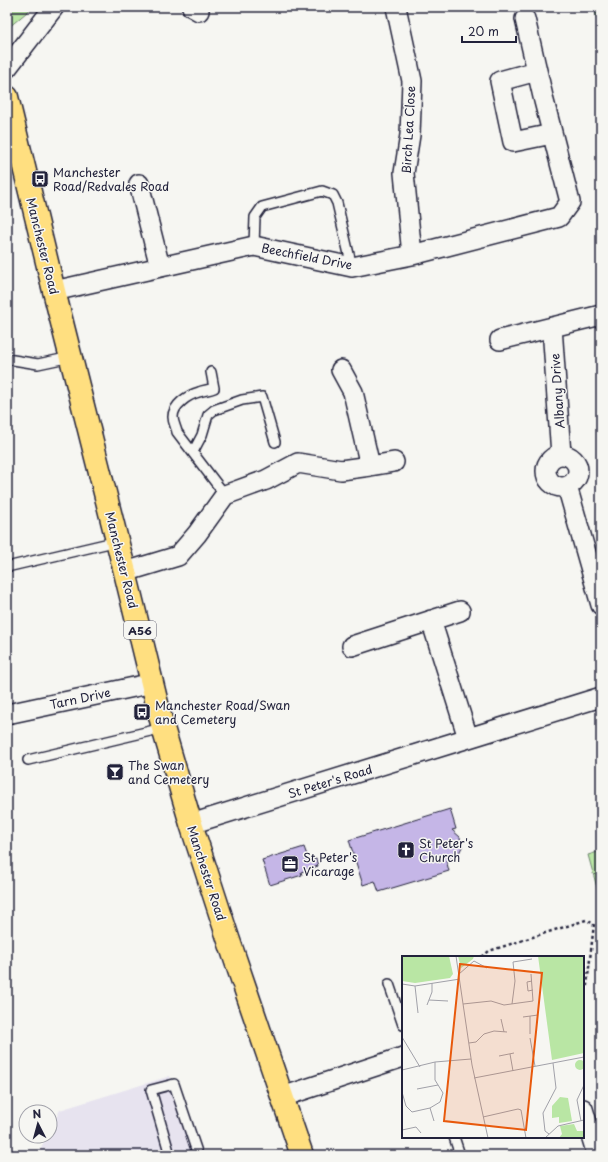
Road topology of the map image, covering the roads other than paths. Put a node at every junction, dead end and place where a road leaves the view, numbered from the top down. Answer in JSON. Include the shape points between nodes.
{"nodes":[{"id":1,"x":54,"y":7,"type":"edge"},
{"id":2,"x":396,"y":7,"type":"edge"},
{"id":3,"x":525,"y":19,"type":"dead end"},
{"id":4,"x":7,"y":68,"type":"edge"},
{"id":5,"x":537,"y":71,"type":"junction"},
{"id":6,"x":8,"y":106,"type":"edge"},
{"id":7,"x":552,"y":134,"type":"junction"},
{"id":8,"x":139,"y":184,"type":"dead end"},
{"id":9,"x":254,"y":246,"type":"junction"},
{"id":10,"x":412,"y":255,"type":"junction"},
{"id":11,"x":160,"y":267,"type":"junction"},
{"id":12,"x":352,"y":267,"type":"junction"},
{"id":13,"x":54,"y":291,"type":"junction"},
{"id":14,"x":601,"y":315,"type":"edge"},
{"id":15,"x":552,"y":327,"type":"junction"},
{"id":16,"x":500,"y":340,"type":"dead end"},
{"id":17,"x":71,"y":357,"type":"junction"},
{"id":18,"x":7,"y":359,"type":"edge"},
{"id":19,"x":341,"y":370,"type":"dead end"},
{"id":20,"x":211,"y":372,"type":"dead end"},
{"id":21,"x":275,"y":442,"type":"dead end"},
{"id":22,"x":193,"y":452,"type":"junction"},
{"id":23,"x":394,"y":462,"type":"dead end"},
{"id":24,"x":370,"y":466,"type":"junction"},
{"id":25,"x":225,"y":495,"type":"junction"},
{"id":26,"x":118,"y":541,"type":"junction"},
{"id":27,"x":7,"y":567,"type":"edge"},
{"id":28,"x":126,"y":572,"type":"junction"},
{"id":29,"x":601,"y":605,"type":"edge"},
{"id":30,"x":460,"y":611,"type":"dead end"},
{"id":31,"x":432,"y":620,"type":"junction"},
{"id":32,"x":352,"y":646,"type":"dead end"},
{"id":33,"x":153,"y":683,"type":"junction"},
{"id":34,"x":601,"y":697,"type":"edge"},
{"id":35,"x":7,"y":714,"type":"edge"},
{"id":36,"x":164,"y":728,"type":"junction"},
{"id":37,"x":468,"y":738,"type":"junction"},
{"id":38,"x":28,"y":760,"type":"dead end"},
{"id":39,"x":191,"y":824,"type":"junction"},
{"id":40,"x":389,"y":984,"type":"dead end"},
{"id":41,"x":402,"y":1022,"type":"edge"},
{"id":42,"x":402,"y":1057,"type":"edge"},
{"id":43,"x":282,"y":1097,"type":"junction"},
{"id":44,"x":584,"y":1112,"type":"edge"},
{"id":45,"x":454,"y":1138,"type":"edge"},
{"id":46,"x":170,"y":1155,"type":"edge"},
{"id":47,"x":198,"y":1155,"type":"edge"},
{"id":48,"x":302,"y":1155,"type":"edge"},
{"id":49,"x":460,"y":1155,"type":"edge"},
{"id":50,"x":597,"y":1155,"type":"edge"}],
"edges":[{"from":1,"to":4,"type":"street"},
{"from":2,"to":10,"type":"street","name":"Birch Lea Close","via":[[412,81],[410,135],[404,173]]},
{"from":3,"to":5,"type":"street"},
{"from":5,"to":7,"type":"street"},
{"from":5,"to":7,"type":"street","via":[[500,81],[513,142]]},
{"from":6,"to":13,"type":"highway","name":"Manchester Road","number":"A56"},
{"from":7,"to":10,"type":"street","name":"Beechfield Drive","via":[[570,202],[559,217]]},
{"from":8,"to":11,"type":"street"},
{"from":9,"to":11,"type":"street","name":"Beechfield Drive"},
{"from":9,"to":12,"type":"street","name":"Beechfield Drive"},
{"from":9,"to":12,"type":"lane","via":[[255,217],[262,207],[322,191],[333,195],[337,203]]},
{"from":10,"to":12,"type":"street","name":"Beechfield Drive"},
{"from":11,"to":13,"type":"street","name":"Beechfield Drive"},
{"from":13,"to":17,"type":"highway","name":"Manchester Road","number":"A56"},
{"from":14,"to":15,"type":"street"},
{"from":15,"to":16,"type":"street"},
{"from":15,"to":29,"type":"street","name":"Albany Drive","via":[[561,455],[570,456],[579,468],[574,483],[567,486]]},
{"from":17,"to":18,"type":"lane","via":[[38,364]]},
{"from":17,"to":26,"type":"highway","name":"Manchester Road","number":"A56"},
{"from":19,"to":24,"type":"street","via":[[353,392]]},
{"from":20,"to":22,"type":"lane","via":[[214,388],[190,395],[175,409],[173,416],[178,432]]},
{"from":21,"to":22,"type":"lane","via":[[262,397],[242,400],[214,410],[208,415]]},
{"from":22,"to":25,"type":"lane"},
{"from":23,"to":24,"type":"street"},
{"from":24,"to":25,"type":"street","via":[[341,470],[298,463],[266,480]]},
{"from":25,"to":28,"type":"street","via":[[178,556]]},
{"from":26,"to":27,"type":"lane"},
{"from":26,"to":28,"type":"highway","name":"Manchester Road","number":"A56"},
{"from":28,"to":33,"type":"highway","name":"Manchester Road","number":"A56"},
{"from":30,"to":31,"type":"street"},
{"from":31,"to":32,"type":"street"},
{"from":31,"to":37,"type":"street"},
{"from":33,"to":35,"type":"street","name":"Tarn Drive"},
{"from":33,"to":36,"type":"highway","name":"Manchester Road","number":"A56"},
{"from":34,"to":37,"type":"street","name":"St Peter's Road"},
{"from":36,"to":38,"type":"lane"},
{"from":36,"to":39,"type":"highway","name":"Manchester Road","number":"A56"},
{"from":37,"to":39,"type":"street","name":"St Peter's Road"},
{"from":39,"to":43,"type":"highway","name":"Manchester Road","number":"A56"},
{"from":40,"to":41,"type":"lane"},
{"from":42,"to":43,"type":"street"},
{"from":43,"to":48,"type":"highway","name":"Manchester Road","number":"A56"},
{"from":44,"to":50,"type":"street"},
{"from":45,"to":49,"type":"lane"},
{"from":46,"to":47,"type":"lane","via":[[151,1090],[174,1084]]}]}
